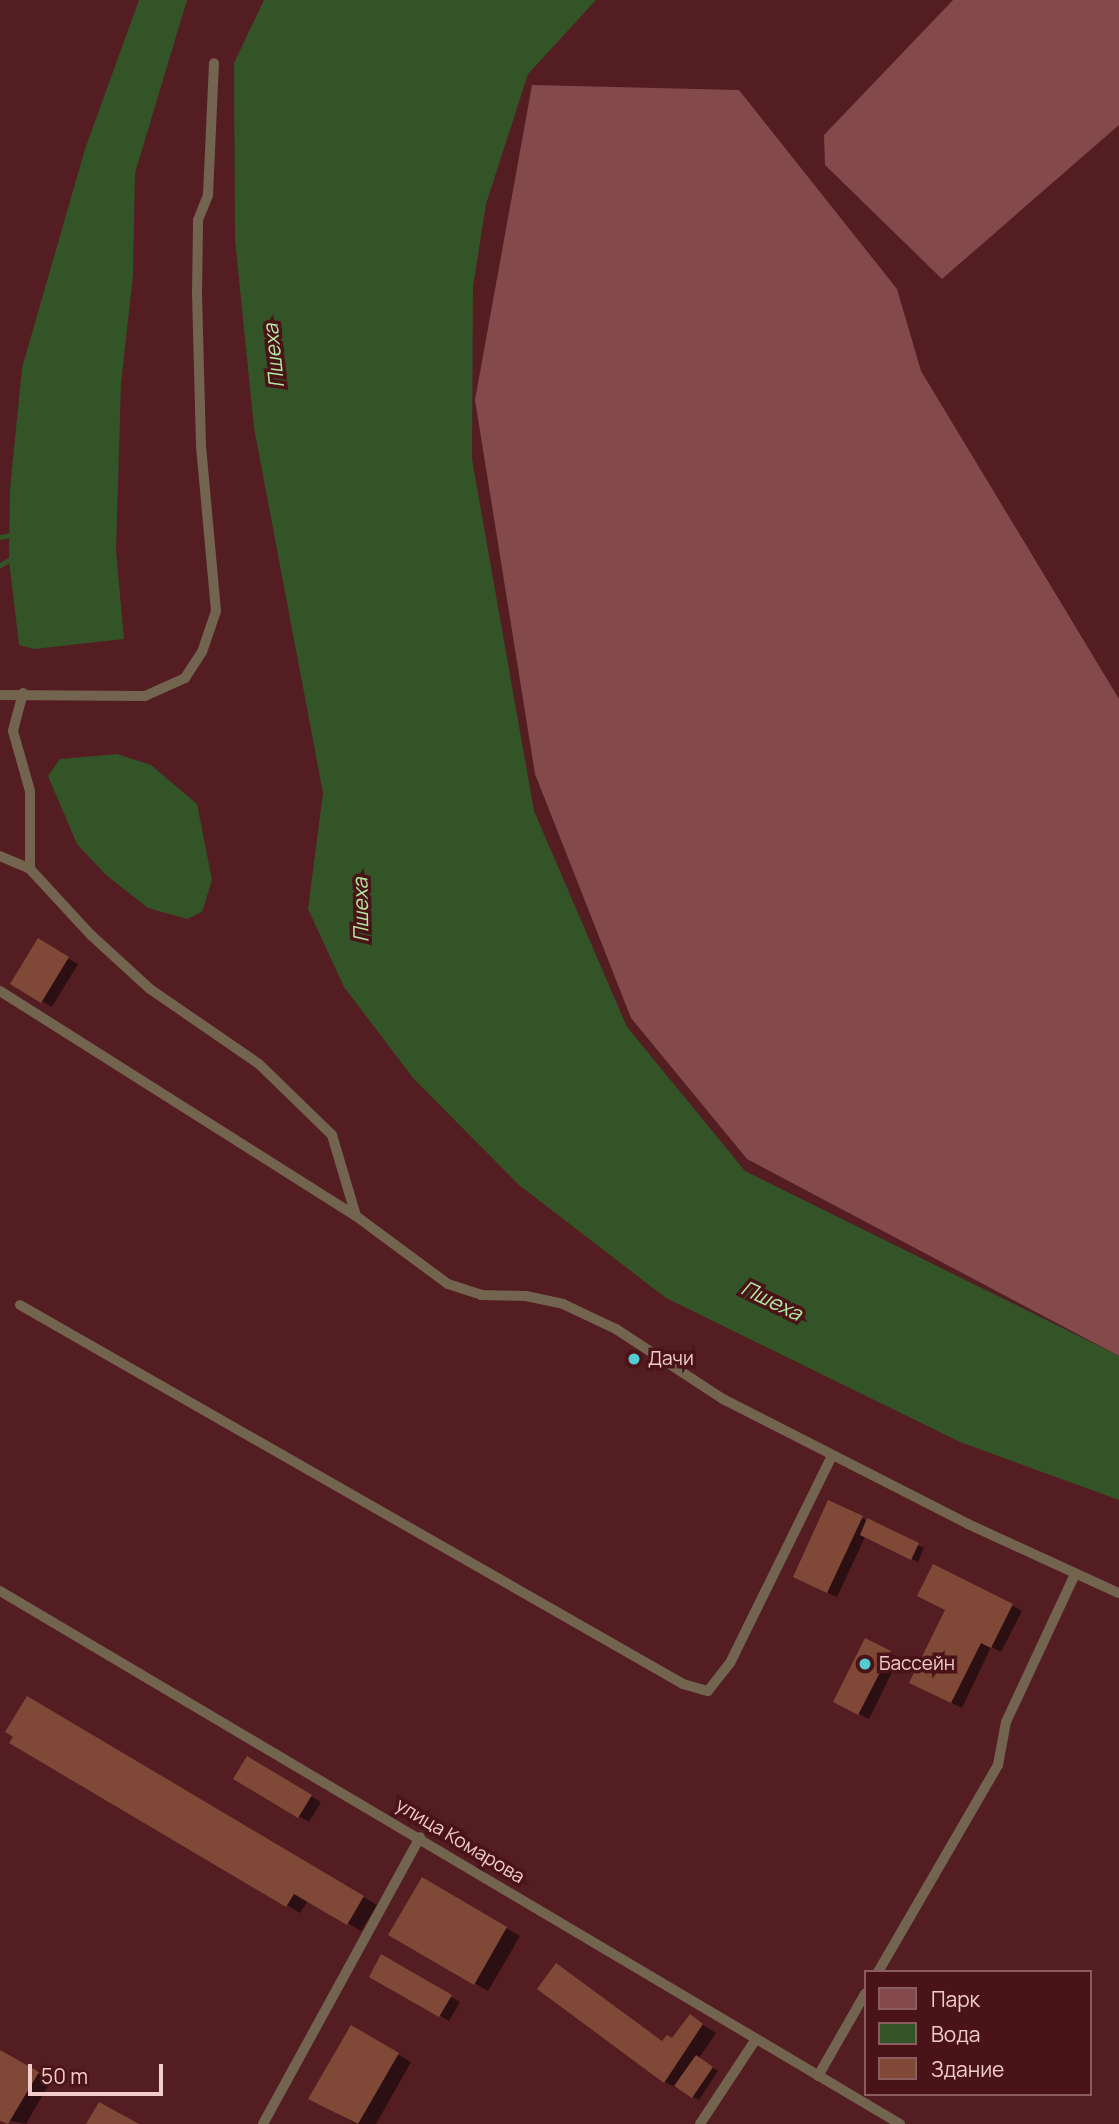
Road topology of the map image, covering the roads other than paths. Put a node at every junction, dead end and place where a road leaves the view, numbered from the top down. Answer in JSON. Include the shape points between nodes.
{"nodes":[{"id":1,"x":214,"y":63,"type":"dead end"},
{"id":2,"x":23,"y":692,"type":"junction"},
{"id":3,"x":0,"y":695,"type":"edge"},
{"id":4,"x":0,"y":856,"type":"edge"},
{"id":5,"x":30,"y":869,"type":"junction"},
{"id":6,"x":0,"y":991,"type":"edge"},
{"id":7,"x":356,"y":1216,"type":"junction"},
{"id":8,"x":20,"y":1305,"type":"dead end"},
{"id":9,"x":832,"y":1456,"type":"junction"},
{"id":10,"x":1075,"y":1574,"type":"junction"},
{"id":11,"x":0,"y":1591,"type":"edge"},
{"id":12,"x":1119,"y":1593,"type":"edge"},
{"id":13,"x":420,"y":1837,"type":"junction"},
{"id":14,"x":879,"y":1970,"type":"edge"},
{"id":15,"x":864,"y":1996,"type":"edge"},
{"id":16,"x":755,"y":2039,"type":"junction"},
{"id":17,"x":818,"y":2076,"type":"junction"},
{"id":18,"x":263,"y":2124,"type":"edge"},
{"id":19,"x":701,"y":2124,"type":"edge"},
{"id":20,"x":900,"y":2124,"type":"edge"}],
"edges":[{"from":1,"to":2,"type":"lane","via":[[208,195],[198,220],[197,295],[201,446],[216,611],[202,652],[185,678],[145,696]]},
{"from":2,"to":3,"type":"lane"},
{"from":2,"to":5,"type":"lane","via":[[13,731],[30,791]]},
{"from":4,"to":5,"type":"lane"},
{"from":5,"to":7,"type":"lane","via":[[91,936],[150,989],[259,1064],[332,1135]]},
{"from":6,"to":7,"type":"lane"},
{"from":7,"to":9,"type":"lane","via":[[448,1284],[481,1295],[526,1296],[563,1304],[616,1329],[723,1399]]},
{"from":8,"to":9,"type":"lane","via":[[683,1684],[708,1691],[730,1663]]},
{"from":9,"to":10,"type":"lane"},
{"from":10,"to":12,"type":"lane"},
{"from":10,"to":14,"type":"lane","via":[[1006,1722],[998,1765]]},
{"from":11,"to":13,"type":"lane","name":"улица Комарова"},
{"from":13,"to":16,"type":"lane","name":"улица Комарова"},
{"from":13,"to":18,"type":"lane"},
{"from":15,"to":17,"type":"lane"},
{"from":16,"to":17,"type":"lane","name":"улица Комарова"},
{"from":16,"to":19,"type":"lane"},
{"from":17,"to":20,"type":"lane","name":"улица Комарова"}]}
